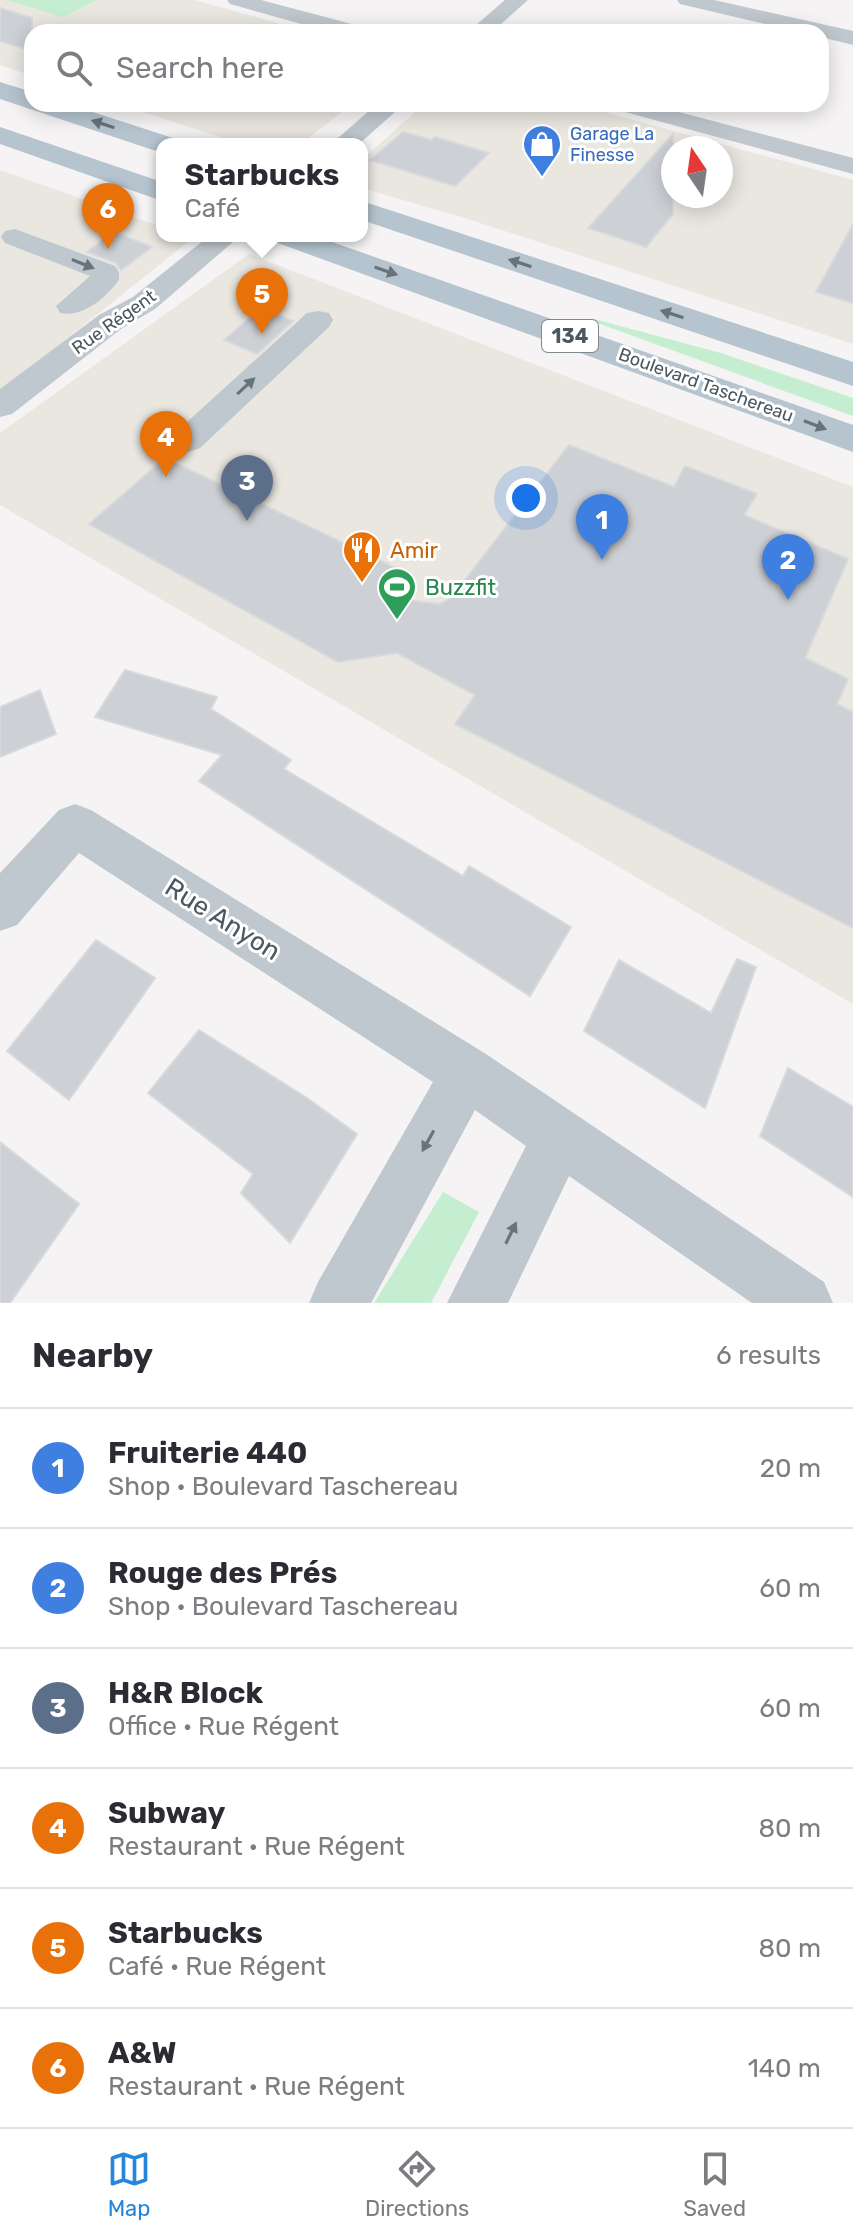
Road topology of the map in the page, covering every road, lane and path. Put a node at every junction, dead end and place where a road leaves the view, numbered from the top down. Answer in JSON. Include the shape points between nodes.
{"nodes":[{"id":1,"x":237,"y":0,"type":"edge"},
{"id":2,"x":518,"y":0,"type":"edge"},
{"id":3,"x":687,"y":0,"type":"edge"},
{"id":4,"x":326,"y":24,"type":"edge"},
{"id":5,"x":489,"y":24,"type":"edge"},
{"id":6,"x":792,"y":24,"type":"edge"},
{"id":7,"x":829,"y":33,"type":"edge"},
{"id":8,"x":853,"y":38,"type":"edge"},
{"id":9,"x":0,"y":90,"type":"edge"},
{"id":10,"x":24,"y":98,"type":"edge"},
{"id":11,"x":66,"y":112,"type":"edge"},
{"id":12,"x":382,"y":112,"type":"edge"},
{"id":13,"x":652,"y":112,"type":"edge"},
{"id":14,"x":0,"y":135,"type":"edge"},
{"id":15,"x":351,"y":138,"type":"edge"},
{"id":16,"x":156,"y":142,"type":"edge"},
{"id":17,"x":853,"y":166,"type":"edge"},
{"id":18,"x":156,"y":190,"type":"edge"},
{"id":19,"x":368,"y":212,"type":"edge"},
{"id":20,"x":15,"y":237,"type":"dead end"},
{"id":21,"x":219,"y":242,"type":"edge"},
{"id":22,"x":303,"y":242,"type":"edge"},
{"id":23,"x":71,"y":306,"type":"dead end"},
{"id":24,"x":318,"y":320,"type":"dead end"},
{"id":25,"x":853,"y":374,"type":"edge"},
{"id":26,"x":0,"y":406,"type":"edge"},
{"id":27,"x":853,"y":439,"type":"edge"},
{"id":28,"x":188,"y":440,"type":"dead end"},
{"id":29,"x":0,"y":908,"type":"edge"},
{"id":30,"x":467,"y":1073,"type":"junction"},
{"id":31,"x":560,"y":1136,"type":"junction"},
{"id":32,"x":339,"y":1303,"type":"edge"},
{"id":33,"x":477,"y":1303,"type":"edge"},
{"id":34,"x":803,"y":1303,"type":"edge"}],
"edges":[{"from":1,"to":4,"type":"street"},
{"from":2,"to":5,"type":"street"},
{"from":3,"to":6,"type":"street"},
{"from":7,"to":8,"type":"street"},
{"from":9,"to":10,"type":"main road"},
{"from":16,"to":11,"type":"main road","one_way":true},
{"from":12,"to":15,"type":"street"},
{"from":13,"to":17,"type":"street"},
{"from":14,"to":18,"type":"main road"},
{"from":25,"to":19,"type":"main road","number":"134","one_way":true},
{"from":20,"to":23,"type":"street","one_way":true,"via":[[105,272],[104,280]]},
{"from":21,"to":26,"type":"street","name":"Rue Régent","via":[[144,303],[110,322]]},
{"from":22,"to":27,"type":"main road","name":"Boulevard Taschereau","number":"134","one_way":true},
{"from":28,"to":24,"type":"street","one_way":true},
{"from":29,"to":30,"type":"street","name":"Rue Anyon","via":[[75,825]]},
{"from":30,"to":31,"type":"street","name":"Rue Anyon"},
{"from":30,"to":32,"type":"street","one_way":true},
{"from":33,"to":31,"type":"street","one_way":true},
{"from":31,"to":34,"type":"street","name":"Rue Anyon"}]}
